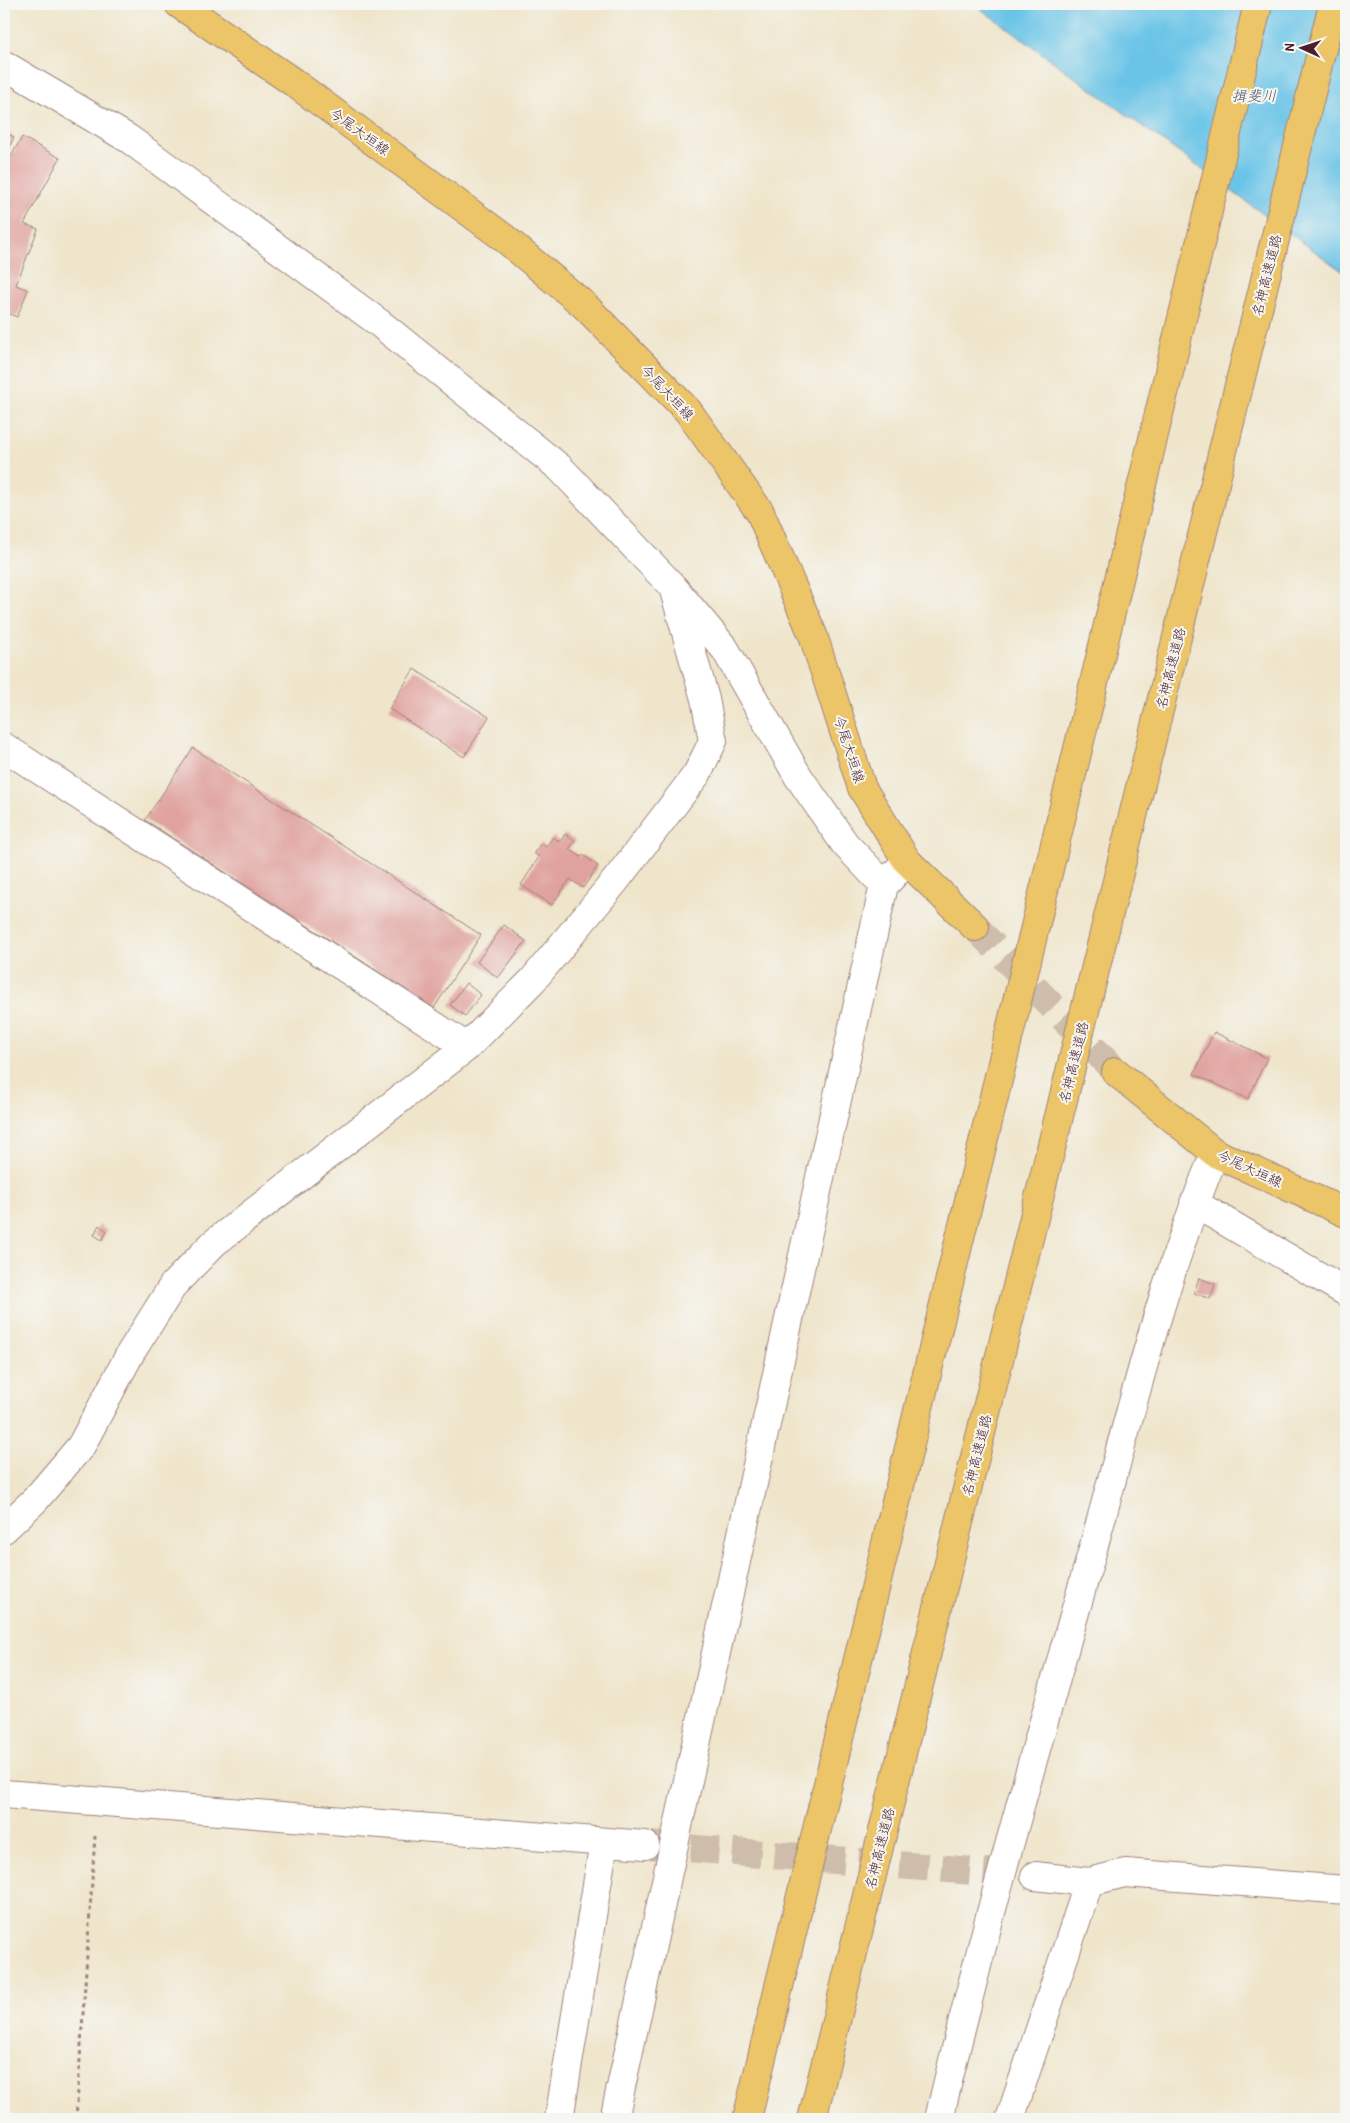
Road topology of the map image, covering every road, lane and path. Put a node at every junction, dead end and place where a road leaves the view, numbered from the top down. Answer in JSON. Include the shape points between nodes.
{"nodes":[{"id":1,"x":179,"y":4,"type":"edge"},
{"id":2,"x":1258,"y":4,"type":"edge"},
{"id":3,"x":1333,"y":4,"type":"edge"},
{"id":4,"x":4,"y":65,"type":"edge"},
{"id":5,"x":673,"y":587,"type":"junction"},
{"id":6,"x":4,"y":747,"type":"edge"},
{"id":7,"x":907,"y":861,"type":"junction"},
{"id":8,"x":884,"y":885,"type":"junction"},
{"id":9,"x":975,"y":926,"type":"tunnel mouth"},
{"id":10,"x":468,"y":1047,"type":"junction"},
{"id":11,"x":1116,"y":1072,"type":"tunnel mouth"},
{"id":12,"x":1215,"y":1153,"type":"junction"},
{"id":13,"x":1194,"y":1203,"type":"junction"},
{"id":14,"x":1346,"y":1212,"type":"edge"},
{"id":15,"x":1346,"y":1292,"type":"edge"},
{"id":16,"x":4,"y":1529,"type":"edge"},
{"id":17,"x":4,"y":1794,"type":"edge"},
{"id":18,"x":98,"y":1801,"type":"junction"},
{"id":19,"x":604,"y":1842,"type":"junction"},
{"id":20,"x":645,"y":1845,"type":"tunnel mouth"},
{"id":21,"x":1035,"y":1876,"type":"tunnel mouth"},
{"id":22,"x":1089,"y":1882,"type":"junction"},
{"id":23,"x":1346,"y":1890,"type":"edge"},
{"id":24,"x":76,"y":2119,"type":"edge"},
{"id":25,"x":559,"y":2119,"type":"edge"},
{"id":26,"x":614,"y":2119,"type":"edge"},
{"id":27,"x":747,"y":2119,"type":"edge"},
{"id":28,"x":812,"y":2119,"type":"edge"},
{"id":29,"x":939,"y":2119,"type":"edge"},
{"id":30,"x":1010,"y":2119,"type":"edge"}],
"edges":[{"from":1,"to":7,"type":"main road","name":"今尾大垣線","via":[[293,82],[504,237],[584,305],[688,411],[760,512],[814,635],[862,788]]},
{"from":2,"to":27,"type":"main road"},
{"from":3,"to":28,"type":"main road","name":"名神高速道路"},
{"from":4,"to":5,"type":"street","via":[[129,138],[378,322],[560,468]]},
{"from":5,"to":8,"type":"street","via":[[726,649],[798,776],[845,844]]},
{"from":5,"to":10,"type":"street","via":[[705,699],[713,741],[697,774],[616,880],[533,980]]},
{"from":6,"to":10,"type":"street"},
{"from":7,"to":8,"type":"street"},
{"from":7,"to":9,"type":"main road","name":"今尾大垣線"},
{"from":8,"to":26,"type":"street"},
{"from":10,"to":16,"type":"street","via":[[207,1250],[174,1284],[131,1352],[81,1446],[35,1500]]},
{"from":11,"to":12,"type":"main road","name":"今尾大垣線"},
{"from":12,"to":13,"type":"street"},
{"from":12,"to":14,"type":"main road","name":"今尾大垣線"},
{"from":13,"to":15,"type":"street"},
{"from":13,"to":29,"type":"street","via":[[1158,1318],[1018,1812]]},
{"from":17,"to":18,"type":"street"},
{"from":18,"to":19,"type":"street"},
{"from":18,"to":24,"type":"path"},
{"from":19,"to":20,"type":"street"},
{"from":19,"to":25,"type":"street"},
{"from":21,"to":22,"type":"street"},
{"from":22,"to":23,"type":"street","via":[[1125,1873]]},
{"from":22,"to":30,"type":"street"}]}
